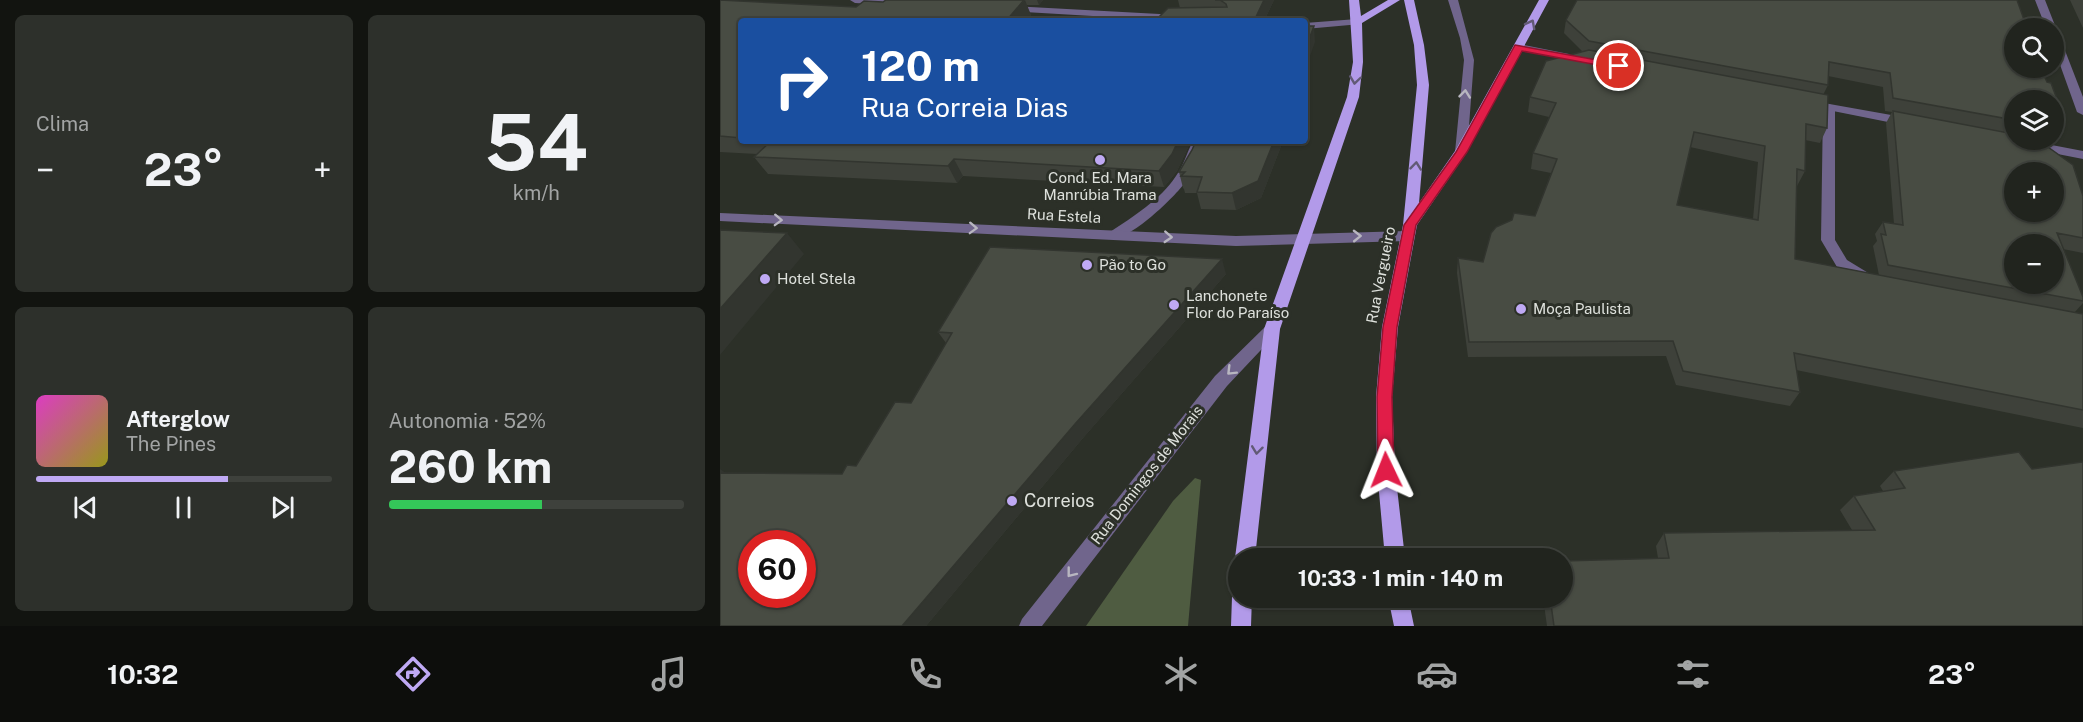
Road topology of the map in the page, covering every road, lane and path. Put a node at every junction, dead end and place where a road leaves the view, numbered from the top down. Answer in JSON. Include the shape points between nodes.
{"nodes":[{"id":1,"x":855,"y":0,"type":"edge"},
{"id":2,"x":1354,"y":0,"type":"edge"},
{"id":3,"x":1395,"y":0,"type":"edge"},
{"id":4,"x":1409,"y":0,"type":"edge"},
{"id":5,"x":1453,"y":0,"type":"edge"},
{"id":6,"x":1544,"y":0,"type":"edge"},
{"id":7,"x":2040,"y":0,"type":"edge"},
{"id":8,"x":914,"y":3,"type":"edge"},
{"id":9,"x":997,"y":8,"type":"edge"},
{"id":10,"x":1170,"y":18,"type":"edge"},
{"id":11,"x":2047,"y":18,"type":"edge"},
{"id":12,"x":1357,"y":22,"type":"junction"},
{"id":13,"x":1308,"y":26,"type":"edge"},
{"id":14,"x":1519,"y":47,"type":"junction"},
{"id":15,"x":1595,"y":62,"type":"edge"},
{"id":16,"x":2064,"y":62,"type":"edge"},
{"id":17,"x":1794,"y":100,"type":"edge"},
{"id":18,"x":1829,"y":107,"type":"junction"},
{"id":19,"x":2083,"y":112,"type":"edge"},
{"id":20,"x":1919,"y":124,"type":"edge"},
{"id":21,"x":1197,"y":144,"type":"edge"},
{"id":22,"x":2057,"y":150,"type":"edge"},
{"id":23,"x":1461,"y":152,"type":"junction"},
{"id":24,"x":2083,"y":155,"type":"edge"},
{"id":25,"x":720,"y":217,"type":"edge"},
{"id":26,"x":1408,"y":230,"type":"junction"},
{"id":27,"x":1115,"y":235,"type":"junction"},
{"id":28,"x":1306,"y":237,"type":"junction"},
{"id":29,"x":1876,"y":284,"type":"edge"},
{"id":30,"x":1272,"y":329,"type":"junction"},
{"id":31,"x":1246,"y":548,"type":"edge"},
{"id":32,"x":1394,"y":548,"type":"edge"},
{"id":33,"x":1242,"y":608,"type":"edge"},
{"id":34,"x":1400,"y":608,"type":"edge"},
{"id":35,"x":1029,"y":626,"type":"edge"},
{"id":36,"x":1241,"y":626,"type":"edge"},
{"id":37,"x":1404,"y":626,"type":"edge"}],
"edges":[{"from":1,"to":8,"type":"street"},
{"from":2,"to":12,"type":"main road"},
{"from":3,"to":12,"type":"main road"},
{"from":26,"to":4,"type":"main road","one_way":true,"via":[[1423,85]]},
{"from":23,"to":5,"type":"street","one_way":true,"via":[[1469,60]]},
{"from":14,"to":6,"type":"main road","name":"Rua Vergueiro","one_way":true},
{"from":7,"to":11,"type":"street"},
{"from":9,"to":10,"type":"street"},
{"from":12,"to":13,"type":"street"},
{"from":12,"to":28,"type":"main road","one_way":true,"via":[[1358,62],[1353,97]]},
{"from":14,"to":15,"type":"street"},
{"from":14,"to":23,"type":"main road","name":"Rua Vergueiro"},
{"from":16,"to":19,"type":"street"},
{"from":17,"to":18,"type":"street"},
{"from":18,"to":20,"type":"street"},
{"from":18,"to":29,"type":"street","via":[[1828,240],[1833,256],[1848,270]]},
{"from":21,"to":27,"type":"street","via":[[1176,185]]},
{"from":22,"to":24,"type":"street"},
{"from":23,"to":26,"type":"main road","name":"Rua Vergueiro"},
{"from":25,"to":27,"type":"street","name":"Rua Estela","one_way":true},
{"from":28,"to":26,"type":"street","name":"Rua Estela","one_way":true},
{"from":26,"to":32,"type":"main road","name":"Rua Vergueiro","via":[[1390,327],[1384,397]]},
{"from":27,"to":28,"type":"street","name":"Rua Estela","one_way":true,"via":[[1236,241]]},
{"from":28,"to":30,"type":"main road"},
{"from":30,"to":31,"type":"main road","one_way":true},
{"from":30,"to":35,"type":"street","name":"Rua Domingos de Morais","one_way":true,"via":[[1221,381]]},
{"from":33,"to":36,"type":"main road"},
{"from":34,"to":37,"type":"main road"}]}
